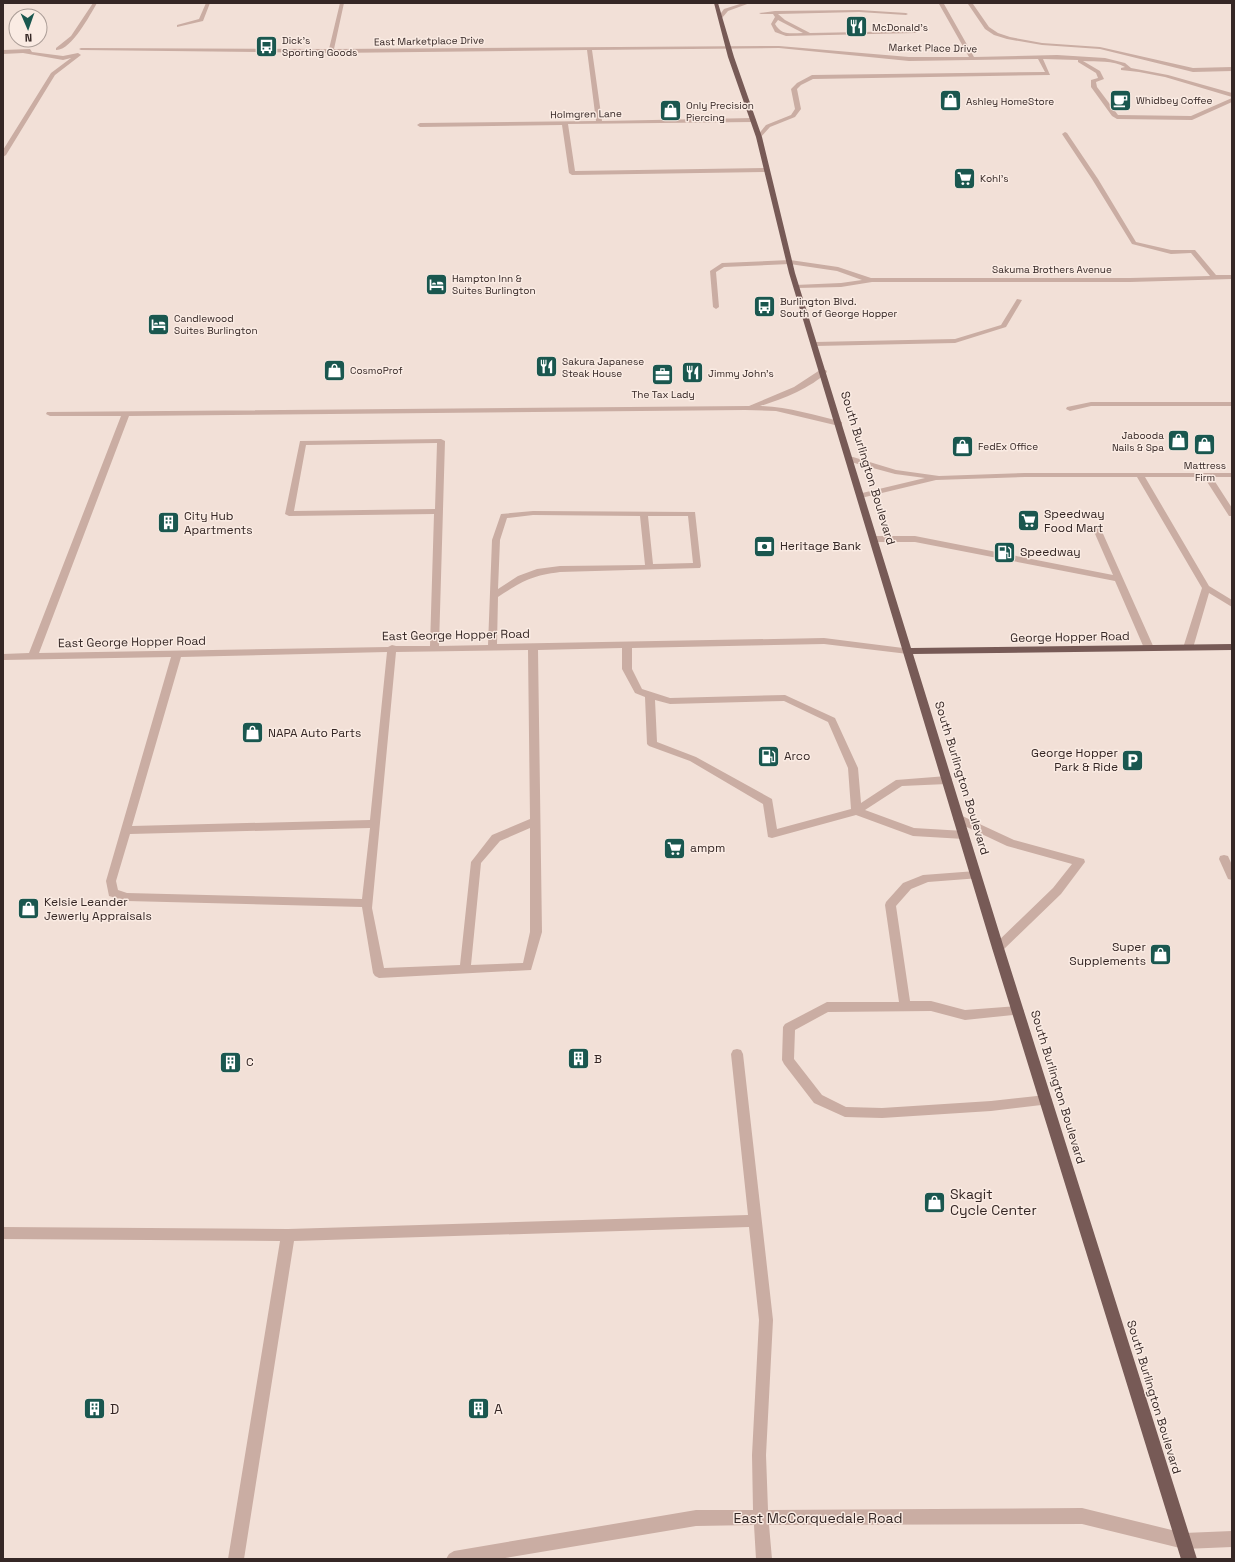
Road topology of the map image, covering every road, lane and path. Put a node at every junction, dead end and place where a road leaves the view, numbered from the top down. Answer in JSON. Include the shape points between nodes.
{"nodes":[{"id":1,"x":95,"y":3,"type":"edge"},
{"id":2,"x":208,"y":3,"type":"edge"},
{"id":3,"x":342,"y":3,"type":"edge"},
{"id":4,"x":716,"y":3,"type":"edge"},
{"id":5,"x":748,"y":3,"type":"edge"},
{"id":6,"x":904,"y":3,"type":"edge"},
{"id":7,"x":942,"y":3,"type":"edge"},
{"id":8,"x":974,"y":3,"type":"edge"},
{"id":9,"x":988,"y":3,"type":"edge"},
{"id":10,"x":761,"y":13,"type":"dead end"},
{"id":11,"x":906,"y":14,"type":"dead end"},
{"id":12,"x":776,"y":15,"type":"junction"},
{"id":13,"x":720,"y":17,"type":"junction"},
{"id":14,"x":179,"y":26,"type":"dead end"},
{"id":15,"x":916,"y":32,"type":"dead end"},
{"id":16,"x":813,"y":35,"type":"junction"},
{"id":17,"x":73,"y":37,"type":"junction"},
{"id":18,"x":728,"y":47,"type":"junction"},
{"id":19,"x":76,"y":48,"type":"junction"},
{"id":20,"x":589,"y":48,"type":"junction"},
{"id":21,"x":57,"y":49,"type":"junction"},
{"id":22,"x":131,"y":50,"type":"junction"},
{"id":23,"x":330,"y":51,"type":"junction"},
{"id":24,"x":3,"y":52,"type":"edge"},
{"id":25,"x":25,"y":52,"type":"junction"},
{"id":26,"x":52,"y":56,"type":"junction"},
{"id":27,"x":76,"y":56,"type":"junction"},
{"id":28,"x":1040,"y":57,"type":"junction"},
{"id":29,"x":972,"y":58,"type":"junction"},
{"id":30,"x":1075,"y":58,"type":"junction"},
{"id":31,"x":1091,"y":60,"type":"junction"},
{"id":32,"x":1103,"y":66,"type":"dead end"},
{"id":33,"x":1129,"y":68,"type":"junction"},
{"id":34,"x":52,"y":69,"type":"junction"},
{"id":35,"x":1116,"y":69,"type":"dead end"},
{"id":36,"x":1232,"y":69,"type":"edge"},
{"id":37,"x":1232,"y":95,"type":"edge"},
{"id":38,"x":1232,"y":100,"type":"edge"},
{"id":39,"x":753,"y":120,"type":"junction"},
{"id":40,"x":599,"y":122,"type":"junction"},
{"id":41,"x":565,"y":123,"type":"junction"},
{"id":42,"x":420,"y":125,"type":"dead end"},
{"id":43,"x":1065,"y":134,"type":"dead end"},
{"id":44,"x":758,"y":137,"type":"junction"},
{"id":45,"x":3,"y":155,"type":"edge"},
{"id":46,"x":683,"y":163,"type":"dead end"},
{"id":47,"x":767,"y":170,"type":"junction"},
{"id":48,"x":685,"y":172,"type":"junction"},
{"id":49,"x":790,"y":262,"type":"junction"},
{"id":50,"x":1232,"y":277,"type":"edge"},
{"id":51,"x":1216,"y":278,"type":"junction"},
{"id":52,"x":872,"y":280,"type":"junction"},
{"id":53,"x":797,"y":286,"type":"junction"},
{"id":54,"x":1019,"y":300,"type":"dead end"},
{"id":55,"x":716,"y":307,"type":"dead end"},
{"id":56,"x":815,"y":344,"type":"junction"},
{"id":57,"x":823,"y":372,"type":"junction"},
{"id":58,"x":1232,"y":404,"type":"edge"},
{"id":59,"x":745,"y":408,"type":"junction"},
{"id":60,"x":1070,"y":409,"type":"dead end"},
{"id":61,"x":126,"y":413,"type":"junction"},
{"id":62,"x":50,"y":414,"type":"dead end"},
{"id":63,"x":839,"y":424,"type":"junction"},
{"id":64,"x":850,"y":459,"type":"junction"},
{"id":65,"x":1140,"y":475,"type":"junction"},
{"id":66,"x":1206,"y":475,"type":"junction"},
{"id":67,"x":1232,"y":475,"type":"edge"},
{"id":68,"x":939,"y":478,"type":"junction"},
{"id":69,"x":861,"y":496,"type":"junction"},
{"id":70,"x":439,"y":511,"type":"junction"},
{"id":71,"x":644,"y":513,"type":"junction"},
{"id":72,"x":1232,"y":514,"type":"edge"},
{"id":73,"x":1096,"y":526,"type":"dead end"},
{"id":74,"x":874,"y":540,"type":"junction"},
{"id":75,"x":649,"y":567,"type":"junction"},
{"id":76,"x":1118,"y":578,"type":"junction"},
{"id":77,"x":1206,"y":588,"type":"junction"},
{"id":78,"x":494,"y":596,"type":"junction"},
{"id":79,"x":1232,"y":604,"type":"edge"},
{"id":80,"x":627,"y":644,"type":"junction"},
{"id":81,"x":492,"y":646,"type":"junction"},
{"id":82,"x":533,"y":646,"type":"junction"},
{"id":83,"x":1232,"y":647,"type":"edge"},
{"id":84,"x":392,"y":648,"type":"junction"},
{"id":85,"x":434,"y":648,"type":"junction"},
{"id":86,"x":1149,"y":648,"type":"junction"},
{"id":87,"x":1188,"y":648,"type":"junction"},
{"id":88,"x":908,"y":651,"type":"junction"},
{"id":89,"x":177,"y":653,"type":"junction"},
{"id":90,"x":33,"y":656,"type":"junction"},
{"id":91,"x":3,"y":657,"type":"edge"},
{"id":92,"x":650,"y":694,"type":"junction"},
{"id":93,"x":947,"y":780,"type":"junction"},
{"id":94,"x":856,"y":811,"type":"junction"},
{"id":95,"x":958,"y":818,"type":"junction"},
{"id":96,"x":536,"y":821,"type":"junction"},
{"id":97,"x":375,"y":824,"type":"junction"},
{"id":98,"x":126,"y":830,"type":"junction"},
{"id":99,"x":964,"y":835,"type":"junction"},
{"id":100,"x":1224,"y":860,"type":"dead end"},
{"id":101,"x":976,"y":875,"type":"junction"},
{"id":102,"x":1232,"y":876,"type":"edge"},
{"id":103,"x":368,"y":903,"type":"junction"},
{"id":104,"x":998,"y":948,"type":"junction"},
{"id":105,"x":466,"y":970,"type":"junction"},
{"id":106,"x":905,"y":1006,"type":"junction"},
{"id":107,"x":1018,"y":1011,"type":"junction"},
{"id":108,"x":737,"y":1054,"type":"dead end"},
{"id":109,"x":1046,"y":1100,"type":"junction"},
{"id":110,"x":755,"y":1221,"type":"junction"},
{"id":111,"x":3,"y":1233,"type":"edge"},
{"id":112,"x":288,"y":1235,"type":"junction"},
{"id":113,"x":761,"y":1518,"type":"junction"},
{"id":114,"x":1232,"y":1539,"type":"edge"},
{"id":115,"x":1184,"y":1541,"type":"junction"},
{"id":116,"x":236,"y":1559,"type":"edge"},
{"id":117,"x":454,"y":1559,"type":"edge"},
{"id":118,"x":764,"y":1559,"type":"edge"},
{"id":119,"x":1189,"y":1559,"type":"edge"}],
"edges":[{"from":1,"to":17,"type":"street"},
{"from":2,"to":14,"type":"street","via":[[201,20]]},
{"from":3,"to":23,"type":"street"},
{"from":4,"to":13,"type":"main road","name":"South Burlington Boulevard"},
{"from":5,"to":13,"type":"street","via":[[726,10]]},
{"from":6,"to":7,"type":"street"},
{"from":7,"to":8,"type":"street"},
{"from":7,"to":29,"type":"street"},
{"from":8,"to":9,"type":"street"},
{"from":8,"to":36,"type":"street","via":[[987,28],[1009,38],[1042,44],[1100,48],[1193,70]]},
{"from":10,"to":12,"type":"street"},
{"from":11,"to":12,"type":"street","via":[[817,10]]},
{"from":12,"to":16,"type":"street","via":[[801,31]]},
{"from":12,"to":16,"type":"street","via":[[773,24],[777,31],[795,36]]},
{"from":13,"to":18,"type":"main road","name":"South Burlington Boulevard"},
{"from":15,"to":16,"type":"street"},
{"from":17,"to":19,"type":"street"},
{"from":17,"to":21,"type":"street"},
{"from":18,"to":20,"type":"street","name":"East Marketplace Drive"},
{"from":18,"to":29,"type":"street","name":"Market Place Drive","via":[[779,47],[910,59]]},
{"from":18,"to":39,"type":"main road","name":"South Burlington Boulevard"},
{"from":19,"to":21,"type":"street","name":"East Marketplace Drive"},
{"from":19,"to":22,"type":"street","name":"East Marketplace Drive"},
{"from":19,"to":27,"type":"street","via":[[82,52]]},
{"from":20,"to":23,"type":"street","name":"East Marketplace Drive"},
{"from":20,"to":40,"type":"street"},
{"from":21,"to":25,"type":"street","name":"East Marketplace Drive"},
{"from":21,"to":26,"type":"street","via":[[51,53]]},
{"from":22,"to":23,"type":"street","name":"East Marketplace Drive"},
{"from":22,"to":27,"type":"street","name":"East Marketplace Drive"},
{"from":24,"to":25,"type":"street"},
{"from":25,"to":26,"type":"street","name":"East Marketplace Drive"},
{"from":26,"to":27,"type":"street","name":"East Marketplace Drive"},
{"from":26,"to":34,"type":"street"},
{"from":27,"to":34,"type":"street","via":[[70,62]]},
{"from":28,"to":29,"type":"street","name":"Market Place Drive"},
{"from":28,"to":30,"type":"street","name":"Market Place Drive"},
{"from":28,"to":44,"type":"street","via":[[1048,74],[812,77],[794,90],[798,109],[792,116],[768,126]]},
{"from":30,"to":31,"type":"street","name":"Market Place Drive"},
{"from":30,"to":38,"type":"street","via":[[1100,74],[1101,79],[1093,81],[1094,87],[1117,117],[1192,118]]},
{"from":31,"to":32,"type":"street","name":"Market Place Drive"},
{"from":31,"to":33,"type":"street","name":"Market Place Drive","via":[[1105,60]]},
{"from":33,"to":35,"type":"street"},
{"from":33,"to":37,"type":"street"},
{"from":34,"to":45,"type":"street"},
{"from":39,"to":40,"type":"street","name":"Holmgren Lane","via":[[672,124]]},
{"from":39,"to":44,"type":"main road","name":"South Burlington Boulevard"},
{"from":40,"to":41,"type":"street","name":"Holmgren Lane"},
{"from":41,"to":42,"type":"street","name":"Holmgren Lane"},
{"from":41,"to":48,"type":"street","via":[[572,173]]},
{"from":43,"to":51,"type":"street","via":[[1134,243],[1171,252],[1194,251]]},
{"from":44,"to":47,"type":"main road","name":"South Burlington Boulevard"},
{"from":46,"to":48,"type":"street"},
{"from":47,"to":48,"type":"street"},
{"from":47,"to":49,"type":"main road","name":"South Burlington Boulevard"},
{"from":49,"to":52,"type":"street","name":"Sakuma Brothers Avenue","via":[[838,269]]},
{"from":49,"to":53,"type":"main road","name":"South Burlington Boulevard"},
{"from":49,"to":55,"type":"street","name":"Sakuma Brothers Avenue","via":[[722,265],[713,271]]},
{"from":50,"to":51,"type":"street","name":"Sakuma Brothers Avenue"},
{"from":51,"to":52,"type":"street","name":"Sakuma Brothers Avenue"},
{"from":52,"to":53,"type":"street","name":"Sakuma Brothers Avenue","via":[[841,285]]},
{"from":53,"to":56,"type":"main road","name":"South Burlington Boulevard"},
{"from":54,"to":56,"type":"street","via":[[1004,326],[955,341]]},
{"from":56,"to":57,"type":"main road","name":"South Burlington Boulevard"},
{"from":57,"to":59,"type":"street","via":[[797,389],[773,400]]},
{"from":57,"to":63,"type":"main road","name":"South Burlington Boulevard"},
{"from":58,"to":60,"type":"street","via":[[1091,404]]},
{"from":59,"to":61,"type":"street"},
{"from":59,"to":63,"type":"street","via":[[776,409]]},
{"from":61,"to":62,"type":"street"},
{"from":61,"to":90,"type":"street"},
{"from":63,"to":64,"type":"main road","name":"South Burlington Boulevard"},
{"from":64,"to":68,"type":"street","via":[[895,472]]},
{"from":64,"to":69,"type":"main road","name":"South Burlington Boulevard"},
{"from":65,"to":66,"type":"street"},
{"from":65,"to":68,"type":"street"},
{"from":65,"to":77,"type":"street"},
{"from":66,"to":67,"type":"street"},
{"from":66,"to":72,"type":"street"},
{"from":68,"to":69,"type":"street"},
{"from":69,"to":74,"type":"main road","name":"South Burlington Boulevard"},
{"from":70,"to":70,"type":"street","via":[[441,441],[303,443],[290,514]]},
{"from":70,"to":85,"type":"street"},
{"from":71,"to":75,"type":"street"},
{"from":71,"to":75,"type":"street","via":[[692,514],[697,566]]},
{"from":71,"to":78,"type":"street","via":[[533,513],[504,516],[496,540]]},
{"from":73,"to":76,"type":"street"},
{"from":74,"to":76,"type":"street","via":[[915,539]]},
{"from":74,"to":88,"type":"main road","name":"South Burlington Boulevard"},
{"from":75,"to":78,"type":"street","via":[[537,572],[521,578]]},
{"from":76,"to":86,"type":"street"},
{"from":77,"to":79,"type":"street"},
{"from":77,"to":87,"type":"street"},
{"from":78,"to":81,"type":"street"},
{"from":80,"to":82,"type":"street","name":"East George Hopper Road"},
{"from":80,"to":88,"type":"street","name":"East George Hopper Road","via":[[824,641]]},
{"from":80,"to":92,"type":"street","via":[[627,669],[638,690]]},
{"from":81,"to":82,"type":"street","name":"East George Hopper Road"},
{"from":81,"to":85,"type":"street","name":"East George Hopper Road"},
{"from":82,"to":96,"type":"street"},
{"from":83,"to":87,"type":"main road","name":"George Hopper Road"},
{"from":84,"to":85,"type":"street","name":"East George Hopper Road"},
{"from":84,"to":89,"type":"street","name":"East George Hopper Road"},
{"from":84,"to":97,"type":"street"},
{"from":86,"to":87,"type":"main road","name":"George Hopper Road"},
{"from":86,"to":88,"type":"main road","name":"George Hopper Road"},
{"from":88,"to":93,"type":"main road","name":"South Burlington Boulevard"},
{"from":89,"to":90,"type":"street","name":"East George Hopper Road"},
{"from":89,"to":98,"type":"street"},
{"from":90,"to":91,"type":"street","name":"East George Hopper Road"},
{"from":92,"to":94,"type":"street","via":[[670,701],[785,698],[832,720],[853,768]]},
{"from":92,"to":94,"type":"street","via":[[652,744],[693,759],[768,802],[772,834]]},
{"from":93,"to":94,"type":"street","via":[[900,783]]},
{"from":93,"to":95,"type":"main road","name":"South Burlington Boulevard"},
{"from":94,"to":99,"type":"street","via":[[913,832]]},
{"from":95,"to":99,"type":"main road","name":"South Burlington Boulevard"},
{"from":95,"to":104,"type":"street","via":[[1011,843],[1080,862],[1057,890]]},
{"from":96,"to":105,"type":"street","via":[[496,838],[476,862]]},
{"from":96,"to":105,"type":"street","via":[[536,932],[527,967]]},
{"from":97,"to":98,"type":"street"},
{"from":97,"to":103,"type":"street"},
{"from":98,"to":103,"type":"street","via":[[111,881],[114,893],[127,897]]},
{"from":99,"to":101,"type":"main road","name":"South Burlington Boulevard"},
{"from":100,"to":102,"type":"street"},
{"from":101,"to":104,"type":"main road","name":"South Burlington Boulevard"},
{"from":101,"to":106,"type":"street","via":[[926,878],[907,886],[890,906]]},
{"from":103,"to":105,"type":"street","via":[[379,973]]},
{"from":104,"to":107,"type":"main road","name":"South Burlington Boulevard"},
{"from":106,"to":107,"type":"street","via":[[932,1006],[965,1015]]},
{"from":106,"to":109,"type":"street","via":[[826,1007],[789,1027],[788,1060],[818,1099],[845,1112],[882,1113]]},
{"from":107,"to":109,"type":"main road","name":"South Burlington Boulevard"},
{"from":108,"to":110,"type":"street"},
{"from":109,"to":115,"type":"main road","name":"South Burlington Boulevard"},
{"from":110,"to":112,"type":"street"},
{"from":110,"to":113,"type":"street","via":[[766,1320],[759,1455]]},
{"from":111,"to":112,"type":"street"},
{"from":112,"to":116,"type":"street"},
{"from":113,"to":115,"type":"street","name":"East McCorquedale Road","via":[[1082,1516]]},
{"from":113,"to":117,"type":"street","name":"East McCorquedale Road","via":[[696,1518]]},
{"from":113,"to":118,"type":"street"},
{"from":114,"to":115,"type":"street","name":"East McCorquedale Road"},
{"from":115,"to":119,"type":"main road","name":"South Burlington Boulevard"}]}
